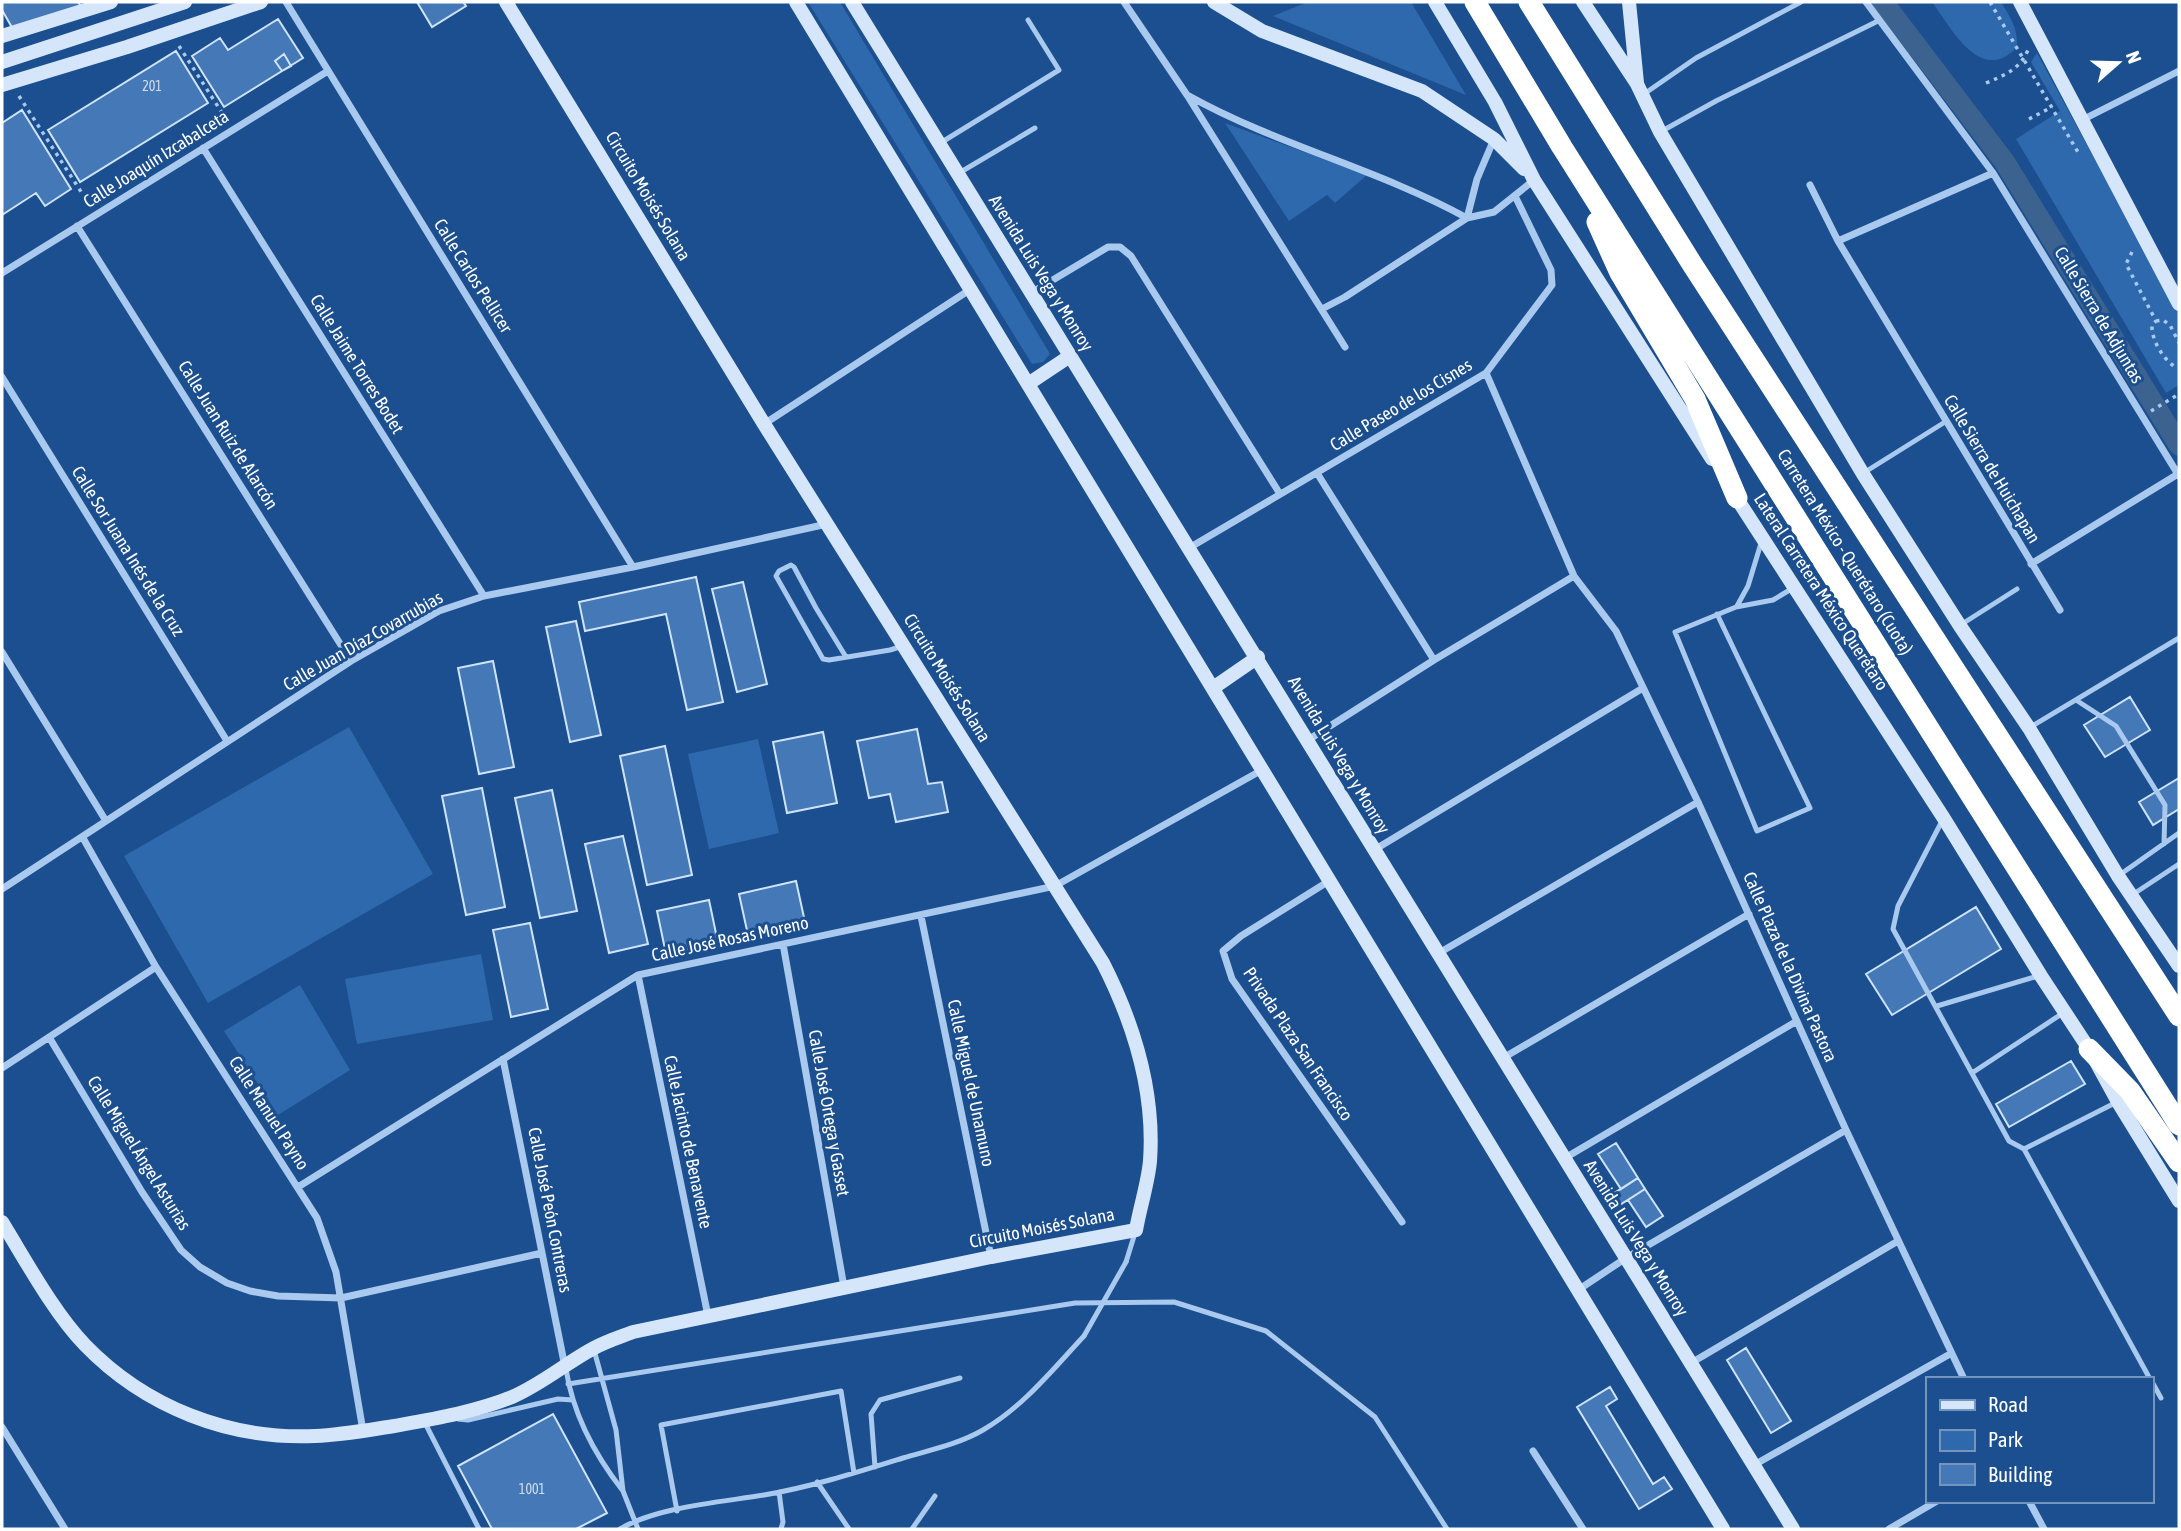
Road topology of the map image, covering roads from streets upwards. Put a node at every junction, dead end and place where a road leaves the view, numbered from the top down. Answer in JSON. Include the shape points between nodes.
{"nodes":[{"id":1,"x":111,"y":2,"type":"edge"},
{"id":2,"x":185,"y":2,"type":"edge"},
{"id":3,"x":261,"y":2,"type":"edge"},
{"id":4,"x":286,"y":2,"type":"edge"},
{"id":5,"x":506,"y":2,"type":"edge"},
{"id":6,"x":796,"y":2,"type":"edge"},
{"id":7,"x":852,"y":2,"type":"edge"},
{"id":8,"x":1124,"y":2,"type":"edge"},
{"id":9,"x":1214,"y":2,"type":"edge"},
{"id":10,"x":1435,"y":2,"type":"edge"},
{"id":11,"x":1475,"y":2,"type":"edge"},
{"id":12,"x":1529,"y":2,"type":"edge"},
{"id":13,"x":1583,"y":2,"type":"edge"},
{"id":14,"x":1629,"y":2,"type":"edge"},
{"id":15,"x":1866,"y":2,"type":"edge"},
{"id":16,"x":2020,"y":2,"type":"edge"},
{"id":17,"x":85,"y":6,"type":"edge"},
{"id":18,"x":2,"y":36,"type":"edge"},
{"id":19,"x":2,"y":62,"type":"edge"},
{"id":20,"x":328,"y":71,"type":"junction"},
{"id":21,"x":2179,"y":71,"type":"edge"},
{"id":22,"x":6,"y":84,"type":"edge"},
{"id":23,"x":1640,"y":90,"type":"junction"},
{"id":24,"x":1186,"y":95,"type":"junction"},
{"id":25,"x":2082,"y":120,"type":"junction"},
{"id":26,"x":1494,"y":138,"type":"junction"},
{"id":27,"x":1562,"y":147,"type":"junction"},
{"id":28,"x":203,"y":148,"type":"junction"},
{"id":29,"x":1993,"y":173,"type":"junction"},
{"id":30,"x":1534,"y":180,"type":"junction"},
{"id":31,"x":1810,"y":185,"type":"dead end"},
{"id":32,"x":1514,"y":196,"type":"junction"},
{"id":33,"x":1467,"y":218,"type":"junction"},
{"id":34,"x":77,"y":226,"type":"junction"},
{"id":35,"x":1838,"y":242,"type":"junction"},
{"id":36,"x":2,"y":273,"type":"edge"},
{"id":37,"x":971,"y":289,"type":"junction"},
{"id":38,"x":1031,"y":293,"type":"junction"},
{"id":39,"x":2179,"y":303,"type":"edge"},
{"id":40,"x":1322,"y":309,"type":"junction"},
{"id":41,"x":1345,"y":347,"type":"dead end"},
{"id":42,"x":1070,"y":356,"type":"junction"},
{"id":43,"x":1486,"y":373,"type":"junction"},
{"id":44,"x":2,"y":377,"type":"edge"},
{"id":45,"x":1028,"y":384,"type":"junction"},
{"id":46,"x":764,"y":424,"type":"junction"},
{"id":47,"x":1317,"y":472,"type":"junction"},
{"id":48,"x":2179,"y":475,"type":"edge"},
{"id":49,"x":1280,"y":494,"type":"junction"},
{"id":50,"x":1737,"y":498,"type":"junction"},
{"id":51,"x":827,"y":524,"type":"junction"},
{"id":52,"x":1189,"y":548,"type":"junction"},
{"id":53,"x":2031,"y":564,"type":"junction"},
{"id":54,"x":633,"y":567,"type":"junction"},
{"id":55,"x":1574,"y":576,"type":"junction"},
{"id":56,"x":484,"y":596,"type":"junction"},
{"id":57,"x":2060,"y":610,"type":"dead end"},
{"id":58,"x":2,"y":652,"type":"edge"},
{"id":59,"x":1258,"y":657,"type":"junction"},
{"id":60,"x":1434,"y":660,"type":"junction"},
{"id":61,"x":351,"y":661,"type":"junction"},
{"id":62,"x":1213,"y":688,"type":"junction"},
{"id":63,"x":1643,"y":688,"type":"junction"},
{"id":64,"x":1308,"y":740,"type":"junction"},
{"id":65,"x":227,"y":741,"type":"junction"},
{"id":66,"x":1262,"y":770,"type":"junction"},
{"id":67,"x":1698,"y":802,"type":"junction"},
{"id":68,"x":106,"y":821,"type":"junction"},
{"id":69,"x":83,"y":838,"type":"junction"},
{"id":70,"x":1374,"y":850,"type":"junction"},
{"id":71,"x":1329,"y":881,"type":"junction"},
{"id":72,"x":1055,"y":886,"type":"junction"},
{"id":73,"x":2,"y":889,"type":"edge"},
{"id":74,"x":1749,"y":914,"type":"junction"},
{"id":75,"x":921,"y":916,"type":"junction"},
{"id":76,"x":783,"y":944,"type":"junction"},
{"id":77,"x":1439,"y":953,"type":"junction"},
{"id":78,"x":2179,"y":966,"type":"edge"},
{"id":79,"x":156,"y":967,"type":"junction"},
{"id":80,"x":638,"y":975,"type":"junction"},
{"id":81,"x":2179,"y":1016,"type":"edge"},
{"id":82,"x":1797,"y":1021,"type":"junction"},
{"id":83,"x":49,"y":1037,"type":"junction"},
{"id":84,"x":2089,"y":1049,"type":"junction"},
{"id":85,"x":1503,"y":1058,"type":"junction"},
{"id":86,"x":503,"y":1059,"type":"junction"},
{"id":87,"x":2,"y":1068,"type":"edge"},
{"id":88,"x":2179,"y":1125,"type":"edge"},
{"id":89,"x":1846,"y":1130,"type":"junction"},
{"id":90,"x":1565,"y":1159,"type":"junction"},
{"id":91,"x":2179,"y":1162,"type":"edge"},
{"id":92,"x":298,"y":1187,"type":"junction"},
{"id":93,"x":2179,"y":1201,"type":"edge"},
{"id":94,"x":2,"y":1222,"type":"edge"},
{"id":95,"x":1402,"y":1222,"type":"dead end"},
{"id":96,"x":1898,"y":1241,"type":"junction"},
{"id":97,"x":542,"y":1253,"type":"junction"},
{"id":98,"x":991,"y":1257,"type":"junction"},
{"id":99,"x":1626,"y":1258,"type":"junction"},
{"id":100,"x":844,"y":1287,"type":"junction"},
{"id":101,"x":1578,"y":1290,"type":"junction"},
{"id":102,"x":341,"y":1298,"type":"junction"},
{"id":103,"x":708,"y":1316,"type":"junction"},
{"id":104,"x":1950,"y":1354,"type":"junction"},
{"id":105,"x":1691,"y":1363,"type":"junction"},
{"id":106,"x":565,"y":1367,"type":"junction"},
{"id":107,"x":1963,"y":1377,"type":"edge"},
{"id":108,"x":2,"y":1427,"type":"edge"},
{"id":109,"x":363,"y":1431,"type":"junction"},
{"id":110,"x":1533,"y":1451,"type":"dead end"},
{"id":111,"x":1754,"y":1465,"type":"junction"},
{"id":112,"x":1934,"y":1503,"type":"edge"},
{"id":113,"x":2030,"y":1503,"type":"edge"},
{"id":114,"x":65,"y":1529,"type":"edge"},
{"id":115,"x":1583,"y":1529,"type":"edge"},
{"id":116,"x":1723,"y":1529,"type":"edge"},
{"id":117,"x":1793,"y":1529,"type":"edge"},
{"id":118,"x":1889,"y":1529,"type":"edge"},
{"id":119,"x":2044,"y":1529,"type":"edge"}],
"edges":[{"from":1,"to":17,"type":"main road"},
{"from":2,"to":19,"type":"main road"},
{"from":3,"to":22,"type":"main road"},
{"from":4,"to":20,"type":"street","name":"Calle Carlos Pellicer"},
{"from":5,"to":46,"type":"main road","name":"Circuito Moisés Solana"},
{"from":6,"to":37,"type":"main road"},
{"from":7,"to":38,"type":"main road","name":"Avenida Luis Vega y Monroy"},
{"from":8,"to":24,"type":"street"},
{"from":9,"to":26,"type":"main road","via":[[1262,31],[1422,91]]},
{"from":10,"to":30,"type":"main road","name":"Lateral Carretera México Querétaro","via":[[1495,102]]},
{"from":11,"to":27,"type":"highway","name":"Carretera México - Querétaro (Cuota)"},
{"from":12,"to":81,"type":"highway","name":"Carretera México - Querétaro (Cuota)","via":[[1692,264]]},
{"from":13,"to":23,"type":"main road"},
{"from":14,"to":23,"type":"main road"},
{"from":15,"to":29,"type":"street","name":"Calle Sierra de Adjuntas"},
{"from":16,"to":25,"type":"main road"},
{"from":17,"to":18,"type":"main road"},
{"from":20,"to":28,"type":"street","name":"Calle Joaquín Izcabalceta"},
{"from":20,"to":54,"type":"street","name":"Calle Carlos Pellicer"},
{"from":21,"to":25,"type":"street"},
{"from":23,"to":78,"type":"main road","via":[[1660,132],[1863,474]]},
{"from":24,"to":33,"type":"street","via":[[1230,119],[1426,196]]},
{"from":24,"to":40,"type":"street"},
{"from":25,"to":39,"type":"main road"},
{"from":26,"to":30,"type":"main road"},
{"from":26,"to":33,"type":"street"},
{"from":27,"to":50,"type":"highway","via":[[1620,273],[1695,399]]},
{"from":27,"to":88,"type":"highway","name":"Carretera México - Querétaro (Cuota)"},
{"from":28,"to":34,"type":"street","name":"Calle Joaquín Izcabalceta"},
{"from":28,"to":56,"type":"street","name":"Calle Jaime Torres Bodet"},
{"from":29,"to":35,"type":"street"},
{"from":29,"to":48,"type":"street","name":"Calle Sierra de Adjuntas"},
{"from":30,"to":32,"type":"street"},
{"from":30,"to":50,"type":"main road","name":"Lateral Carretera México Querétaro"},
{"from":31,"to":35,"type":"street","name":"Calle Sierra de Huichapan"},
{"from":32,"to":33,"type":"street","via":[[1494,212]]},
{"from":32,"to":43,"type":"street","name":"Calle Paseo de los Cisnes","via":[[1551,270],[1552,285]]},
{"from":33,"to":40,"type":"street"},
{"from":34,"to":36,"type":"street","name":"Calle Joaquín Izcabalceta"},
{"from":34,"to":61,"type":"street","name":"Calle Juan Ruiz de Alarcón"},
{"from":35,"to":53,"type":"street","name":"Calle Sierra de Huichapan"},
{"from":37,"to":45,"type":"main road"},
{"from":37,"to":46,"type":"street"},
{"from":38,"to":42,"type":"main road","name":"Avenida Luis Vega y Monroy"},
{"from":38,"to":49,"type":"street","via":[[1108,247],[1120,247],[1131,256]]},
{"from":40,"to":41,"type":"street"},
{"from":42,"to":45,"type":"main road"},
{"from":42,"to":52,"type":"main road","name":"Avenida Luis Vega y Monroy"},
{"from":43,"to":47,"type":"street","name":"Calle Paseo de los Cisnes"},
{"from":43,"to":55,"type":"street","name":"Calle Plaza de la Divina Pastora"},
{"from":44,"to":65,"type":"street","name":"Calle Sor Juana Inés de la Cruz"},
{"from":45,"to":62,"type":"main road"},
{"from":46,"to":51,"type":"main road","name":"Circuito Moisés Solana"},
{"from":47,"to":49,"type":"street","name":"Calle Paseo de los Cisnes"},
{"from":47,"to":60,"type":"street"},
{"from":48,"to":53,"type":"street","name":"Calle Sierra de Huichapan"},
{"from":49,"to":52,"type":"street","name":"Calle Paseo de los Cisnes"},
{"from":50,"to":84,"type":"main road","name":"Lateral Carretera México Querétaro"},
{"from":51,"to":54,"type":"street","name":"Calle Juan Díaz Covarrubias"},
{"from":51,"to":72,"type":"main road","name":"Circuito Moisés Solana"},
{"from":52,"to":59,"type":"main road","name":"Avenida Luis Vega y Monroy"},
{"from":53,"to":57,"type":"street"},
{"from":54,"to":56,"type":"street","name":"Calle Juan Díaz Covarrubias"},
{"from":55,"to":60,"type":"street"},
{"from":55,"to":63,"type":"street","name":"Calle Plaza de la Divina Pastora","via":[[1616,631]]},
{"from":56,"to":61,"type":"street","name":"Calle Juan Díaz Covarrubias","via":[[439,611]]},
{"from":58,"to":68,"type":"street"},
{"from":59,"to":62,"type":"main road"},
{"from":59,"to":64,"type":"main road","name":"Avenida Luis Vega y Monroy"},
{"from":60,"to":64,"type":"street"},
{"from":61,"to":65,"type":"street","name":"Calle Juan Díaz Covarrubias"},
{"from":62,"to":66,"type":"main road"},
{"from":63,"to":67,"type":"street","name":"Calle Plaza de la Divina Pastora"},
{"from":63,"to":70,"type":"street"},
{"from":64,"to":70,"type":"main road","name":"Avenida Luis Vega y Monroy"},
{"from":65,"to":68,"type":"street","name":"Calle Juan Díaz Covarrubias"},
{"from":66,"to":71,"type":"main road"},
{"from":66,"to":72,"type":"street","name":"Calle José Rosas Moreno"},
{"from":67,"to":74,"type":"street","name":"Calle Plaza de la Divina Pastora"},
{"from":67,"to":77,"type":"street"},
{"from":68,"to":69,"type":"street","name":"Calle Juan Díaz Covarrubias"},
{"from":69,"to":73,"type":"street","name":"Calle Juan Díaz Covarrubias"},
{"from":69,"to":79,"type":"street","name":"Calle Manuel Payno"},
{"from":70,"to":77,"type":"main road","name":"Avenida Luis Vega y Monroy"},
{"from":71,"to":95,"type":"street","name":"Privada Plaza San Francisco","via":[[1223,951],[1232,979]]},
{"from":71,"to":101,"type":"main road"},
{"from":72,"to":75,"type":"street","name":"Calle José Rosas Moreno"},
{"from":72,"to":98,"type":"main road","name":"Circuito Moisés Solana","via":[[1122,1000],[1150,1111],[1150,1162],[1136,1230]]},
{"from":74,"to":82,"type":"street","name":"Calle Plaza de la Divina Pastora"},
{"from":74,"to":85,"type":"street"},
{"from":75,"to":76,"type":"street","name":"Calle José Rosas Moreno"},
{"from":75,"to":98,"type":"street","name":"Calle Miguel de Unamuno"},
{"from":76,"to":80,"type":"street","name":"Calle José Rosas Moreno"},
{"from":76,"to":100,"type":"street","name":"Calle José Ortega y Gasset"},
{"from":77,"to":85,"type":"main road","name":"Avenida Luis Vega y Monroy"},
{"from":79,"to":83,"type":"street"},
{"from":79,"to":92,"type":"street","name":"Calle Manuel Payno"},
{"from":80,"to":86,"type":"street","name":"Calle José Rosas Moreno"},
{"from":80,"to":103,"type":"street","name":"Calle Jacinto de Benavente"},
{"from":82,"to":89,"type":"street","name":"Calle Plaza de la Divina Pastora"},
{"from":82,"to":90,"type":"street"},
{"from":83,"to":87,"type":"street"},
{"from":83,"to":102,"type":"street","name":"Calle Miguel Ángel Asturias","via":[[181,1250],[227,1283],[250,1291]]},
{"from":84,"to":91,"type":"highway","via":[[2130,1091]]},
{"from":84,"to":93,"type":"main road","name":"Lateral Carretera México Querétaro"},
{"from":85,"to":90,"type":"main road","name":"Avenida Luis Vega y Monroy"},
{"from":86,"to":92,"type":"street","name":"Calle José Rosas Moreno"},
{"from":86,"to":97,"type":"street","name":"Calle José Peón Contreras"},
{"from":89,"to":96,"type":"street","name":"Calle Plaza de la Divina Pastora"},
{"from":89,"to":99,"type":"street"},
{"from":90,"to":99,"type":"main road","name":"Avenida Luis Vega y Monroy"},
{"from":92,"to":102,"type":"street","name":"Calle Manuel Payno","via":[[329,1248]]},
{"from":94,"to":109,"type":"main road","name":"Circuito Moisés Solana","via":[[84,1344],[121,1377],[166,1406],[209,1423],[262,1434],[314,1436]]},
{"from":96,"to":104,"type":"street","name":"Calle Plaza de la Divina Pastora"},
{"from":96,"to":105,"type":"street"},
{"from":97,"to":102,"type":"street","name":"Calle Miguel Ángel Asturias"},
{"from":97,"to":106,"type":"street","name":"Calle José Peón Contreras"},
{"from":98,"to":100,"type":"main road","name":"Circuito Moisés Solana"},
{"from":99,"to":101,"type":"street"},
{"from":99,"to":105,"type":"main road","name":"Avenida Luis Vega y Monroy"},
{"from":100,"to":103,"type":"main road","name":"Circuito Moisés Solana"},
{"from":101,"to":116,"type":"main road"},
{"from":102,"to":109,"type":"street","name":"Calle Manuel Payno"},
{"from":103,"to":106,"type":"main road","name":"Circuito Moisés Solana","via":[[634,1332],[593,1348]]},
{"from":104,"to":107,"type":"street","name":"Calle Plaza de la Divina Pastora"},
{"from":104,"to":111,"type":"street"},
{"from":105,"to":111,"type":"main road","name":"Avenida Luis Vega y Monroy"},
{"from":106,"to":109,"type":"main road","name":"Circuito Moisés Solana","via":[[511,1397],[425,1421]]},
{"from":108,"to":114,"type":"street"},
{"from":110,"to":115,"type":"street"},
{"from":111,"to":117,"type":"main road","name":"Avenida Luis Vega y Monroy"},
{"from":112,"to":118,"type":"street"},
{"from":113,"to":119,"type":"street"}]}
